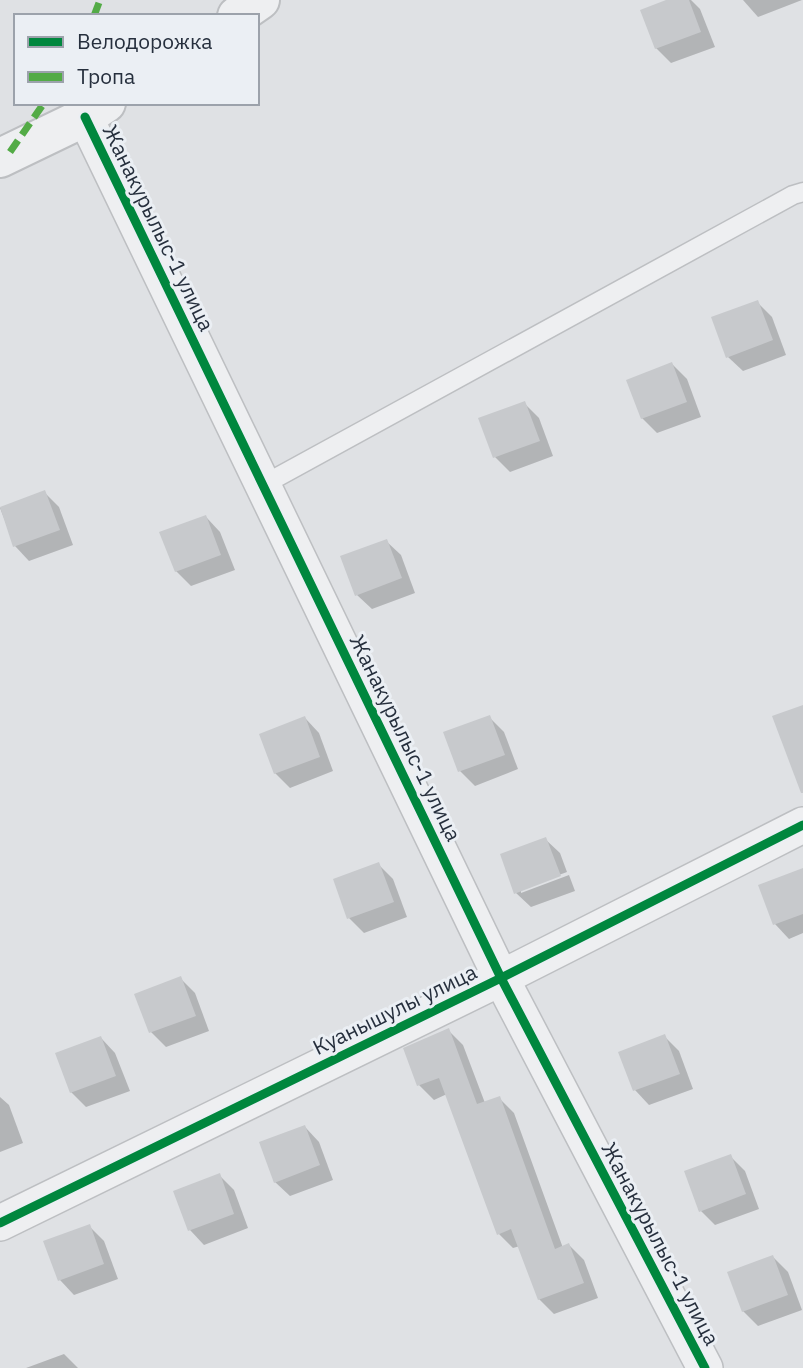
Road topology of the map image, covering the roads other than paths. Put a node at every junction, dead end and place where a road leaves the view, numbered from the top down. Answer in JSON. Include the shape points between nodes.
{"nodes":[{"id":1,"x":260,"y":0,"type":"edge"},
{"id":2,"x":240,"y":14,"type":"edge"},
{"id":3,"x":96,"y":110,"type":"edge"},
{"id":4,"x":0,"y":158,"type":"edge"},
{"id":5,"x":803,"y":192,"type":"edge"},
{"id":6,"x":263,"y":485,"type":"junction"},
{"id":7,"x":803,"y":825,"type":"edge"},
{"id":8,"x":501,"y":978,"type":"junction"},
{"id":9,"x":0,"y":1223,"type":"edge"},
{"id":10,"x":705,"y":1368,"type":"edge"}],
"edges":[{"from":1,"to":2,"type":"street"},
{"from":3,"to":4,"type":"street"},
{"from":3,"to":6,"type":"street","name":"Жанакурылыс-1 улица"},
{"from":5,"to":6,"type":"lane"},
{"from":6,"to":8,"type":"street","name":"Жанакурылыс-1 улица"},
{"from":7,"to":8,"type":"street","name":"Куанышулы улица"},
{"from":8,"to":9,"type":"street","name":"Куанышулы улица"},
{"from":8,"to":10,"type":"street","name":"Жанакурылыс-1 улица"}]}
